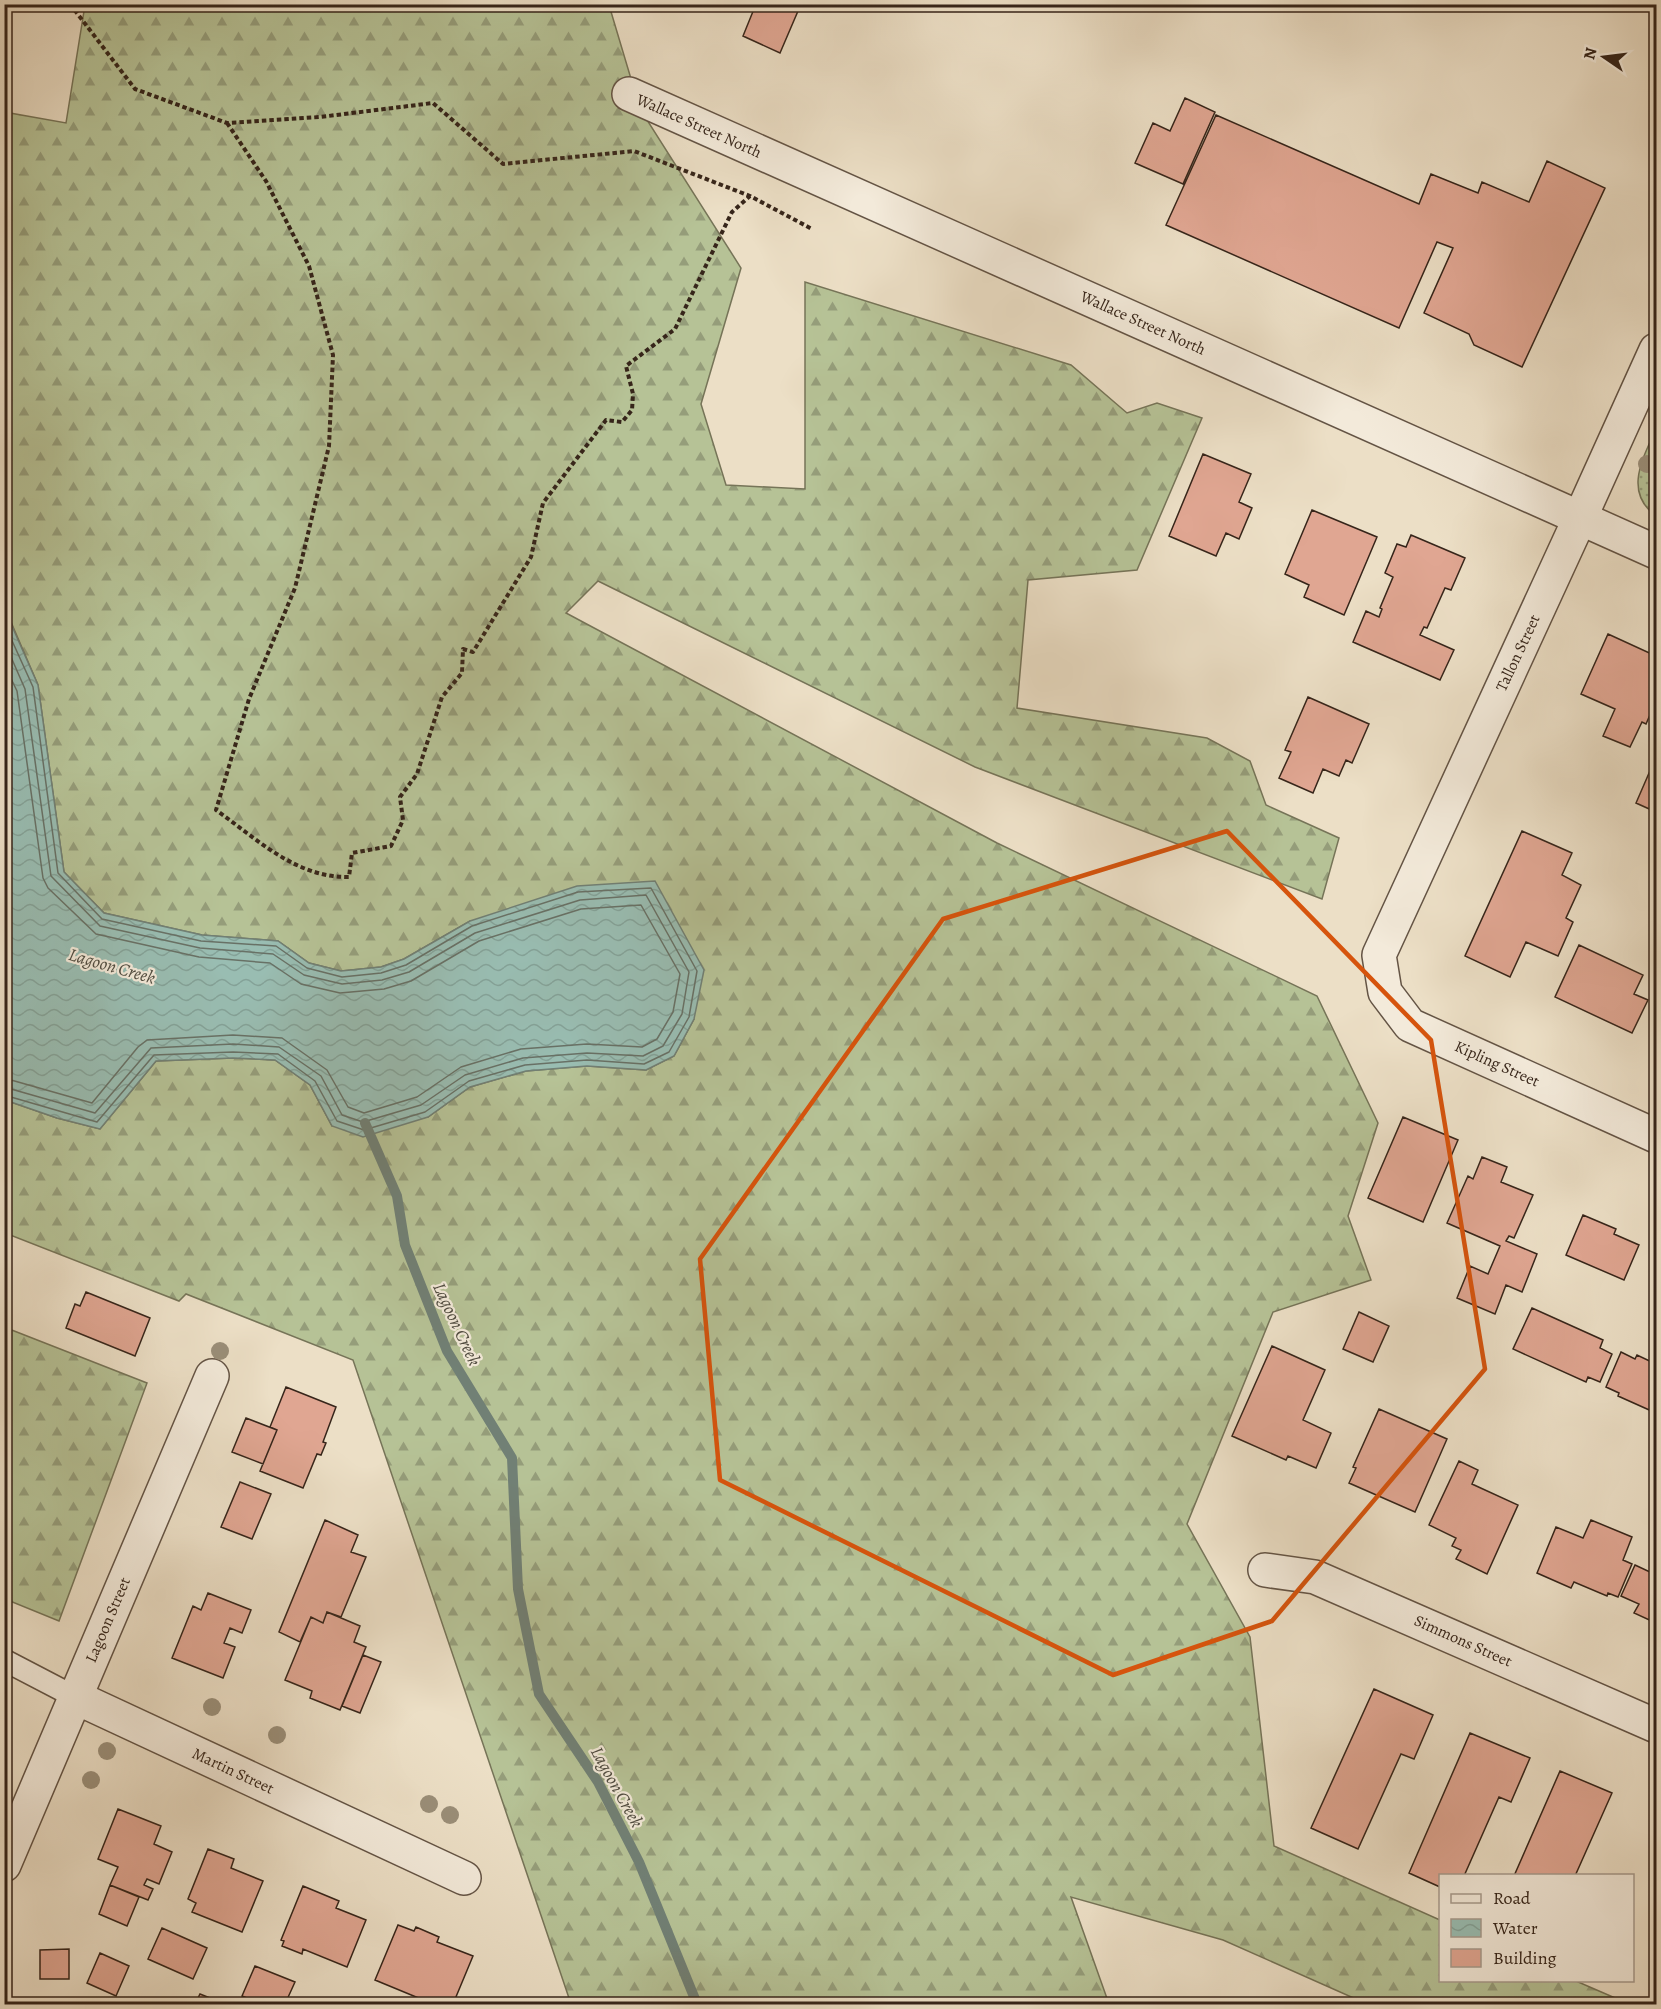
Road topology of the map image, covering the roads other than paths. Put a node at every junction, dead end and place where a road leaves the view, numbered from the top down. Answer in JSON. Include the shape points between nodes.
{"nodes":[{"id":1,"x":629,"y":94,"type":"dead end"},
{"id":2,"x":1656,"y":350,"type":"edge"},
{"id":3,"x":1580,"y":518,"type":"junction"},
{"id":4,"x":1656,"y":552,"type":"edge"},
{"id":5,"x":1379,"y":955,"type":"joint"},
{"id":6,"x":1656,"y":1136,"type":"edge"},
{"id":7,"x":212,"y":1376,"type":"dead end"},
{"id":8,"x":1265,"y":1570,"type":"dead end"},
{"id":9,"x":4,"y":1660,"type":"edge"},
{"id":10,"x":75,"y":1697,"type":"junction"},
{"id":11,"x":1656,"y":1726,"type":"edge"},
{"id":12,"x":4,"y":1865,"type":"edge"},
{"id":13,"x":464,"y":1878,"type":"dead end"}],
"edges":[{"from":1,"to":3,"type":"street","name":"Wallace Street North"},
{"from":2,"to":3,"type":"street","name":"Tallon Street"},
{"from":3,"to":4,"type":"street","name":"Wallace Street North"},
{"from":3,"to":5,"type":"street","name":"Tallon Street"},
{"from":5,"to":6,"type":"street","name":"Kipling Street","via":[[1384,992],[1410,1025]]},
{"from":7,"to":10,"type":"street","name":"Lagoon Street"},
{"from":8,"to":11,"type":"street","name":"Simmons Street","via":[[1315,1577]]},
{"from":9,"to":10,"type":"lane","name":"Martin Street"},
{"from":10,"to":12,"type":"street","name":"Lagoon Street"},
{"from":10,"to":13,"type":"street","name":"Martin Street"}]}
